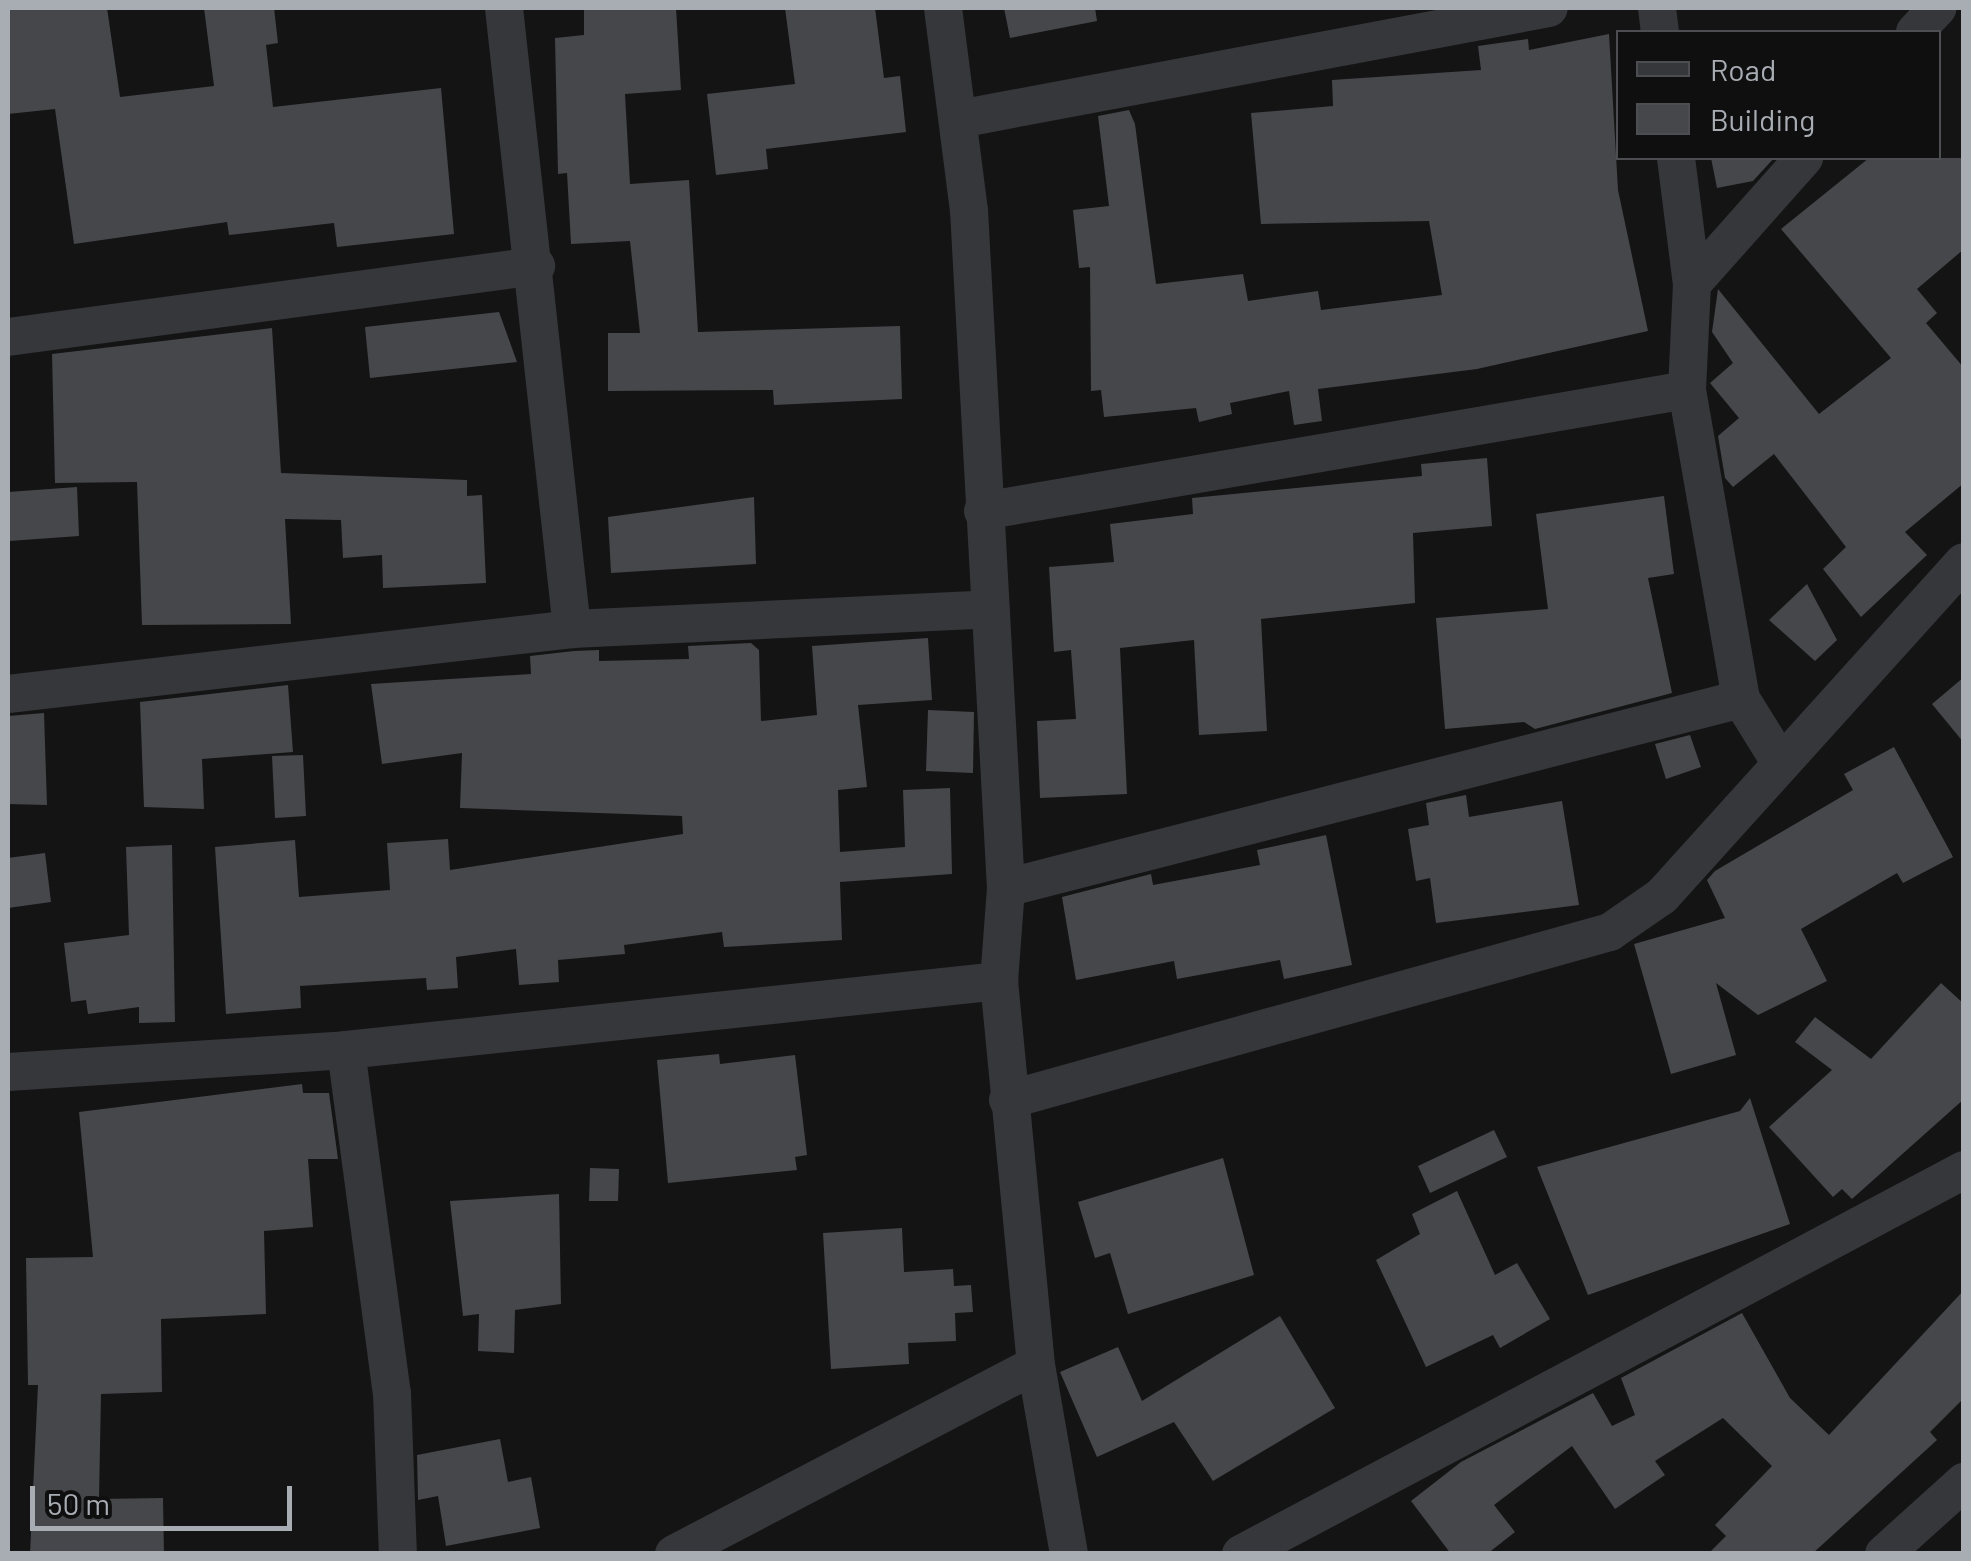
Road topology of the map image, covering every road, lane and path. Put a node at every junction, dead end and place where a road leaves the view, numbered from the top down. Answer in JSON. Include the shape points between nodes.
{"nodes":[{"id":1,"x":504,"y":8,"type":"edge"},
{"id":2,"x":943,"y":8,"type":"edge"},
{"id":3,"x":1549,"y":8,"type":"edge"},
{"id":4,"x":1938,"y":8,"type":"edge"},
{"id":5,"x":1917,"y":30,"type":"edge"},
{"id":6,"x":959,"y":118,"type":"junction"},
{"id":7,"x":1676,"y":160,"type":"edge"},
{"id":8,"x":1802,"y":160,"type":"edge"},
{"id":9,"x":536,"y":266,"type":"junction"},
{"id":10,"x":1692,"y":284,"type":"junction"},
{"id":11,"x":8,"y":337,"type":"edge"},
{"id":12,"x":1686,"y":390,"type":"junction"},
{"id":13,"x":984,"y":511,"type":"junction"},
{"id":14,"x":1964,"y":562,"type":"edge"},
{"id":15,"x":991,"y":609,"type":"junction"},
{"id":16,"x":572,"y":629,"type":"junction"},
{"id":17,"x":8,"y":694,"type":"edge"},
{"id":18,"x":1741,"y":699,"type":"junction"},
{"id":19,"x":1780,"y":762,"type":"junction"},
{"id":20,"x":1006,"y":888,"type":"junction"},
{"id":21,"x":999,"y":981,"type":"junction"},
{"id":22,"x":346,"y":1050,"type":"junction"},
{"id":23,"x":8,"y":1072,"type":"edge"},
{"id":24,"x":1008,"y":1100,"type":"junction"},
{"id":25,"x":1964,"y":1170,"type":"edge"},
{"id":26,"x":1036,"y":1366,"type":"junction"},
{"id":27,"x":1964,"y":1482,"type":"edge"},
{"id":28,"x":398,"y":1554,"type":"edge"},
{"id":29,"x":674,"y":1554,"type":"edge"},
{"id":30,"x":1069,"y":1554,"type":"edge"},
{"id":31,"x":1242,"y":1554,"type":"edge"},
{"id":32,"x":1884,"y":1554,"type":"edge"}],
"edges":[{"from":1,"to":9,"type":"street"},
{"from":2,"to":6,"type":"street"},
{"from":3,"to":6,"type":"street"},
{"from":4,"to":5,"type":"street"},
{"from":6,"to":13,"type":"street"},
{"from":7,"to":10,"type":"street"},
{"from":8,"to":10,"type":"street"},
{"from":9,"to":11,"type":"street"},
{"from":9,"to":16,"type":"street"},
{"from":10,"to":12,"type":"street"},
{"from":12,"to":13,"type":"street"},
{"from":12,"to":18,"type":"street"},
{"from":13,"to":15,"type":"street"},
{"from":14,"to":19,"type":"street"},
{"from":15,"to":16,"type":"street"},
{"from":15,"to":20,"type":"street"},
{"from":16,"to":17,"type":"street"},
{"from":18,"to":19,"type":"street"},
{"from":18,"to":20,"type":"street"},
{"from":19,"to":24,"type":"street","via":[[1662,896],[1610,932]]},
{"from":20,"to":21,"type":"street"},
{"from":21,"to":22,"type":"street"},
{"from":21,"to":24,"type":"street"},
{"from":22,"to":23,"type":"street"},
{"from":22,"to":28,"type":"street","via":[[392,1393]]},
{"from":24,"to":26,"type":"street"},
{"from":25,"to":31,"type":"street"},
{"from":26,"to":29,"type":"street"},
{"from":26,"to":30,"type":"street"},
{"from":27,"to":32,"type":"street"}]}
